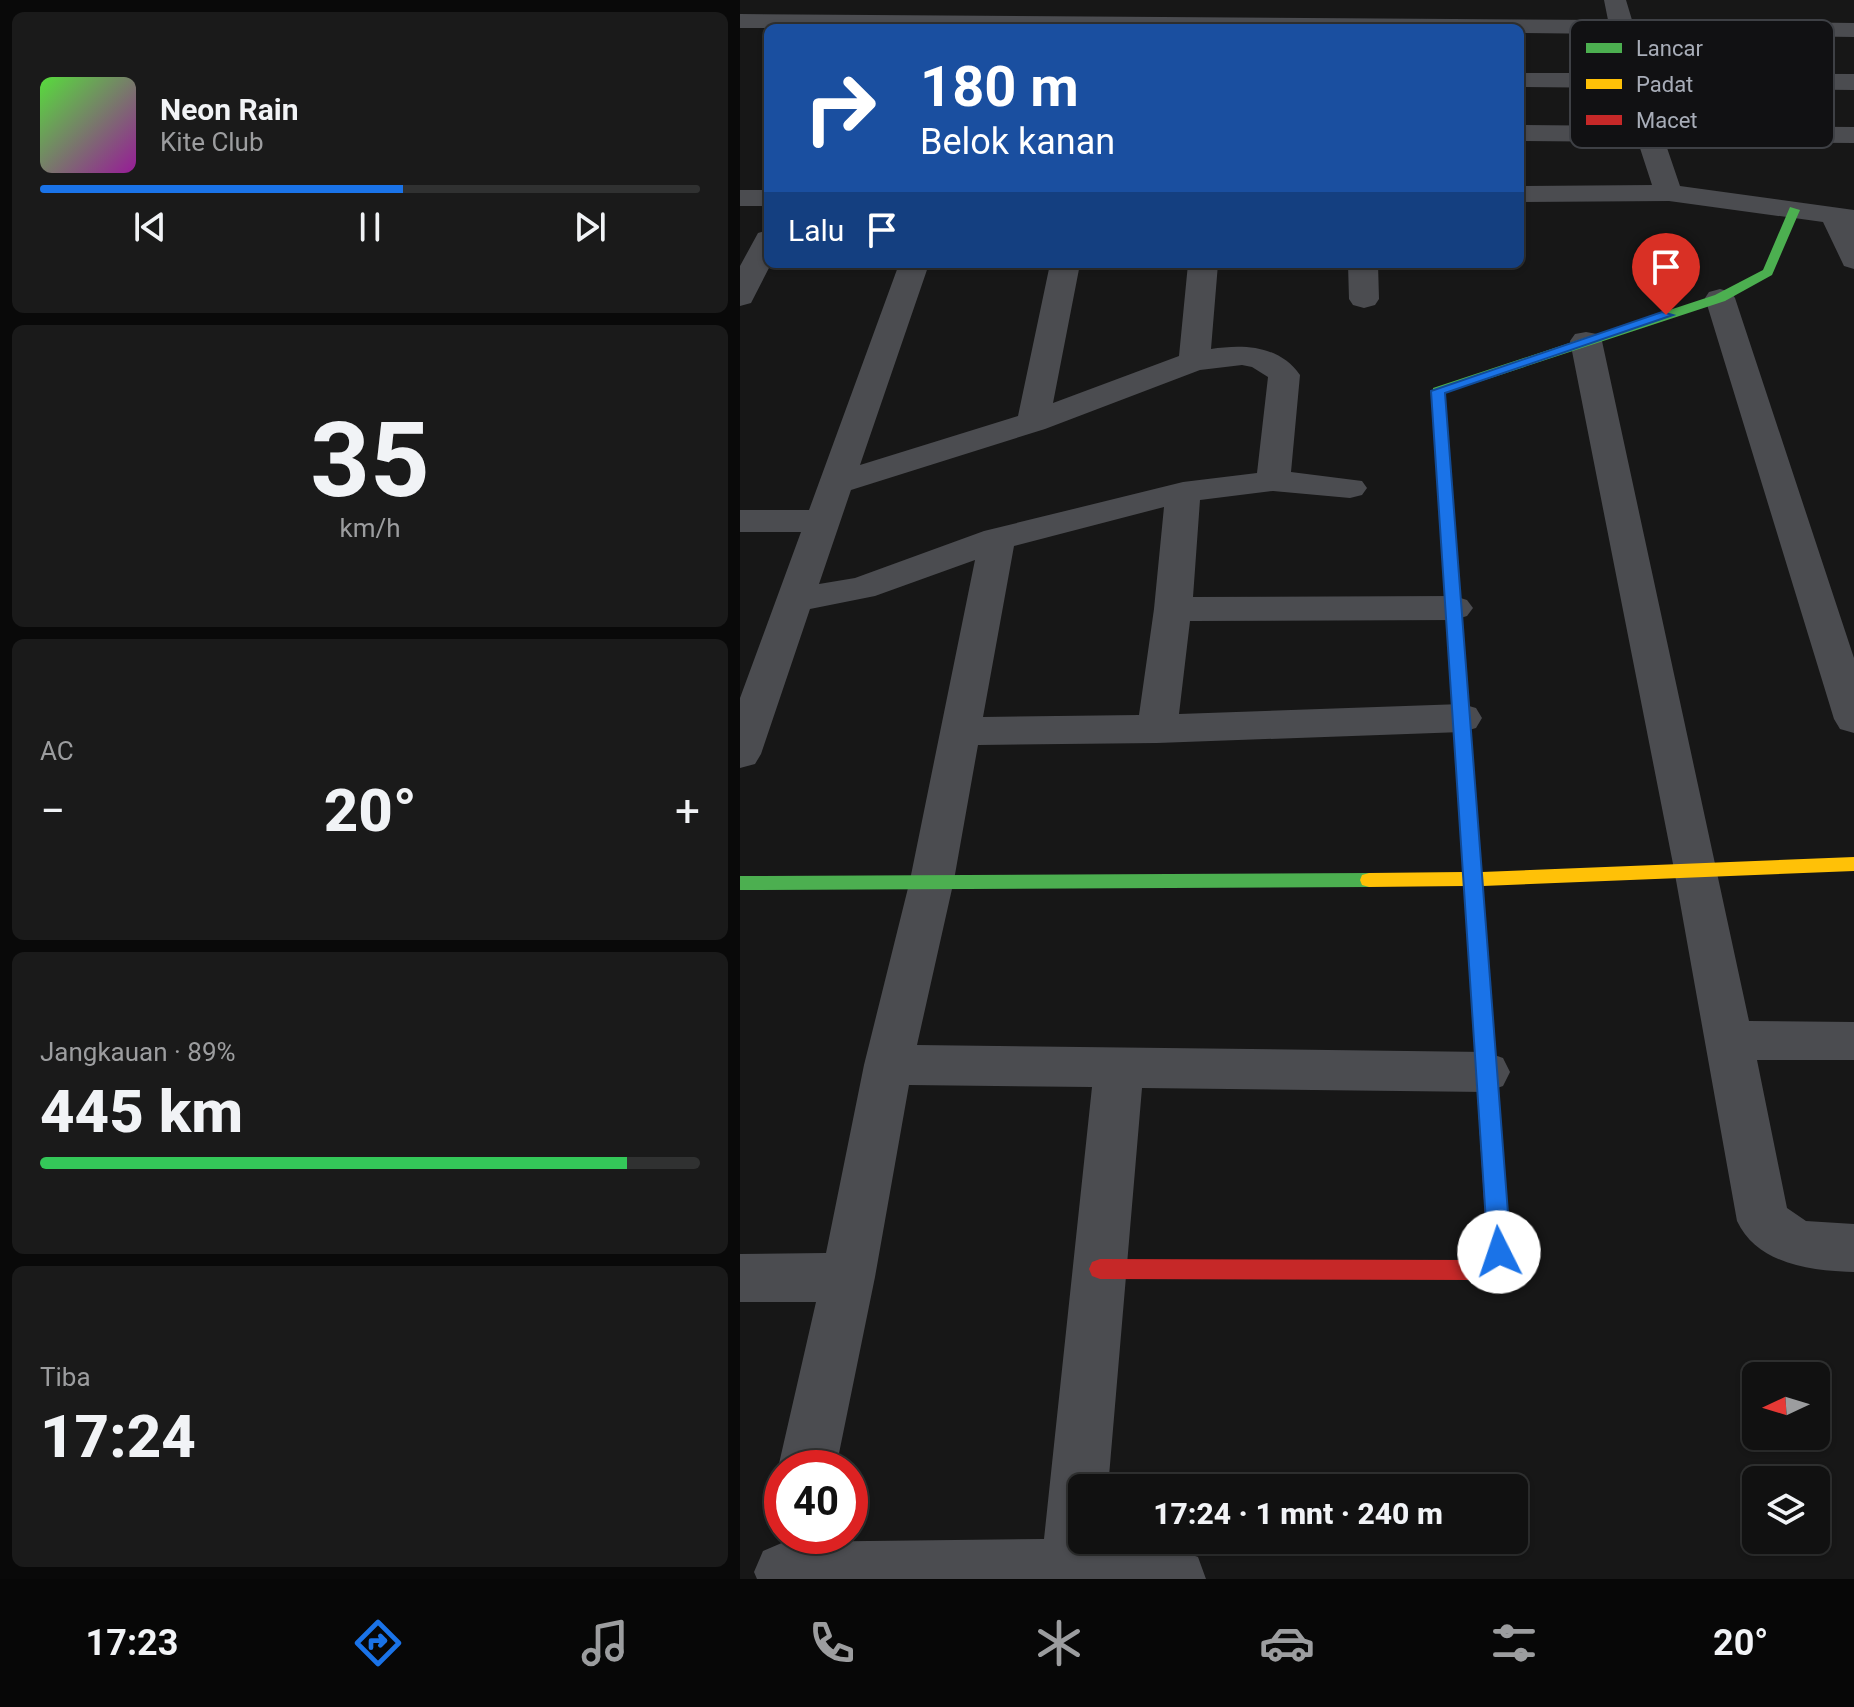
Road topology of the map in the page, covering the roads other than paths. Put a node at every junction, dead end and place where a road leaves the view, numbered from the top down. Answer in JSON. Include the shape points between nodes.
{"nodes":[{"id":1,"x":767,"y":0,"type":"edge"},
{"id":2,"x":1614,"y":0,"type":"edge"},
{"id":3,"x":873,"y":16,"type":"edge"},
{"id":4,"x":1000,"y":17,"type":"edge"},
{"id":5,"x":1113,"y":17,"type":"edge"},
{"id":6,"x":1223,"y":17,"type":"edge"},
{"id":7,"x":1620,"y":20,"type":"edge"},
{"id":8,"x":1740,"y":20,"type":"edge"},
{"id":9,"x":1834,"y":20,"type":"edge"},
{"id":10,"x":747,"y":21,"type":"edge"},
{"id":11,"x":1456,"y":24,"type":"edge"},
{"id":12,"x":1524,"y":26,"type":"edge"},
{"id":13,"x":1570,"y":27,"type":"edge"},
{"id":14,"x":740,"y":45,"type":"edge"},
{"id":15,"x":1530,"y":80,"type":"edge"},
{"id":16,"x":1570,"y":80,"type":"edge"},
{"id":17,"x":1834,"y":82,"type":"edge"},
{"id":18,"x":1854,"y":82,"type":"edge"},
{"id":19,"x":1524,"y":133,"type":"edge"},
{"id":20,"x":1570,"y":133,"type":"edge"},
{"id":21,"x":1834,"y":135,"type":"edge"},
{"id":22,"x":1854,"y":135,"type":"edge"},
{"id":23,"x":1654,"y":148,"type":"edge"},
{"id":24,"x":1669,"y":193,"type":"junction"},
{"id":25,"x":1524,"y":194,"type":"edge"},
{"id":26,"x":740,"y":198,"type":"edge"},
{"id":27,"x":764,"y":198,"type":"edge"},
{"id":28,"x":1794,"y":210,"type":"junction"},
{"id":29,"x":1844,"y":217,"type":"edge"},
{"id":30,"x":764,"y":247,"type":"edge"},
{"id":31,"x":1854,"y":260,"type":"edge"},
{"id":32,"x":913,"y":268,"type":"edge"},
{"id":33,"x":1064,"y":268,"type":"edge"},
{"id":34,"x":1203,"y":268,"type":"edge"},
{"id":35,"x":1363,"y":268,"type":"edge"},
{"id":36,"x":740,"y":297,"type":"edge"},
{"id":37,"x":1720,"y":298,"type":"junction"},
{"id":38,"x":1364,"y":299,"type":"dead end"},
{"id":39,"x":1586,"y":341,"type":"junction"},
{"id":40,"x":1194,"y":361,"type":"junction"},
{"id":41,"x":1033,"y":422,"type":"junction"},
{"id":42,"x":1273,"y":481,"type":"junction"},
{"id":43,"x":836,"y":484,"type":"junction"},
{"id":44,"x":1350,"y":488,"type":"dead end"},
{"id":45,"x":1183,"y":492,"type":"junction"},
{"id":46,"x":740,"y":521,"type":"edge"},
{"id":47,"x":823,"y":521,"type":"junction"},
{"id":48,"x":997,"y":539,"type":"junction"},
{"id":49,"x":795,"y":600,"type":"junction"},
{"id":50,"x":1454,"y":608,"type":"junction"},
{"id":51,"x":1173,"y":609,"type":"junction"},
{"id":52,"x":1462,"y":718,"type":"junction"},
{"id":53,"x":1854,"y":719,"type":"edge"},
{"id":54,"x":1157,"y":729,"type":"junction"},
{"id":55,"x":959,"y":731,"type":"junction"},
{"id":56,"x":740,"y":754,"type":"edge"},
{"id":57,"x":1854,"y":864,"type":"edge"},
{"id":58,"x":1696,"y":869,"type":"junction"},
{"id":59,"x":1473,"y":879,"type":"junction"},
{"id":60,"x":932,"y":880,"type":"junction"},
{"id":61,"x":740,"y":883,"type":"edge"},
{"id":62,"x":1730,"y":1040,"type":"junction"},
{"id":63,"x":1854,"y":1041,"type":"edge"},
{"id":64,"x":888,"y":1065,"type":"junction"},
{"id":65,"x":1119,"y":1067,"type":"junction"},
{"id":66,"x":1486,"y":1072,"type":"junction"},
{"id":67,"x":1854,"y":1248,"type":"edge"},
{"id":68,"x":1100,"y":1269,"type":"junction"},
{"id":69,"x":848,"y":1277,"type":"junction"},
{"id":70,"x":740,"y":1278,"type":"edge"},
{"id":71,"x":811,"y":1450,"type":"edge"},
{"id":72,"x":787,"y":1562,"type":"edge"},
{"id":73,"x":1071,"y":1569,"type":"junction"},
{"id":74,"x":1176,"y":1579,"type":"edge"}],
"edges":[{"from":1,"to":10,"type":"street"},
{"from":2,"to":7,"type":"street"},
{"from":3,"to":4,"type":"street"},
{"from":3,"to":10,"type":"street"},
{"from":4,"to":5,"type":"street"},
{"from":5,"to":6,"type":"street"},
{"from":6,"to":11,"type":"street"},
{"from":8,"to":9,"type":"street"},
{"from":10,"to":14,"type":"street"},
{"from":12,"to":13,"type":"street"},
{"from":15,"to":16,"type":"street"},
{"from":17,"to":18,"type":"street"},
{"from":19,"to":20,"type":"street"},
{"from":21,"to":22,"type":"street"},
{"from":23,"to":24,"type":"street"},
{"from":24,"to":25,"type":"street"},
{"from":24,"to":28,"type":"street"},
{"from":26,"to":27,"type":"street"},
{"from":28,"to":29,"type":"street"},
{"from":28,"to":37,"type":"street","via":[[1768,272]]},
{"from":29,"to":31,"type":"street"},
{"from":30,"to":36,"type":"street"},
{"from":32,"to":43,"type":"street"},
{"from":33,"to":41,"type":"street"},
{"from":34,"to":40,"type":"street"},
{"from":35,"to":38,"type":"street"},
{"from":37,"to":39,"type":"street"},
{"from":37,"to":53,"type":"street"},
{"from":39,"to":50,"type":"street","via":[[1438,391]]},
{"from":39,"to":58,"type":"street"},
{"from":40,"to":41,"type":"street"},
{"from":40,"to":42,"type":"street","via":[[1248,355],[1270,361],[1284,375]]},
{"from":41,"to":43,"type":"street"},
{"from":42,"to":44,"type":"street"},
{"from":42,"to":45,"type":"street"},
{"from":43,"to":47,"type":"street"},
{"from":45,"to":48,"type":"street"},
{"from":45,"to":51,"type":"street"},
{"from":46,"to":47,"type":"street"},
{"from":47,"to":49,"type":"street"},
{"from":48,"to":49,"type":"street","via":[[862,588]]},
{"from":48,"to":55,"type":"street"},
{"from":49,"to":56,"type":"street"},
{"from":50,"to":51,"type":"street"},
{"from":50,"to":52,"type":"street"},
{"from":51,"to":54,"type":"street"},
{"from":52,"to":54,"type":"street"},
{"from":52,"to":59,"type":"street"},
{"from":54,"to":55,"type":"street"},
{"from":55,"to":60,"type":"street"},
{"from":57,"to":58,"type":"street"},
{"from":58,"to":59,"type":"street"},
{"from":58,"to":62,"type":"street"},
{"from":59,"to":60,"type":"street"},
{"from":59,"to":66,"type":"street"},
{"from":60,"to":61,"type":"street"},
{"from":60,"to":64,"type":"street"},
{"from":62,"to":63,"type":"street"},
{"from":62,"to":67,"type":"street","via":[[1763,1221],[1784,1238],[1812,1247]]},
{"from":64,"to":65,"type":"street"},
{"from":64,"to":69,"type":"street"},
{"from":65,"to":66,"type":"street"},
{"from":65,"to":68,"type":"street"},
{"from":66,"to":68,"type":"street","via":[[1499,1252],[1483,1270]]},
{"from":68,"to":73,"type":"street"},
{"from":69,"to":70,"type":"street"},
{"from":69,"to":71,"type":"street"},
{"from":72,"to":73,"type":"street"},
{"from":73,"to":74,"type":"street","via":[[1154,1571]]}]}
